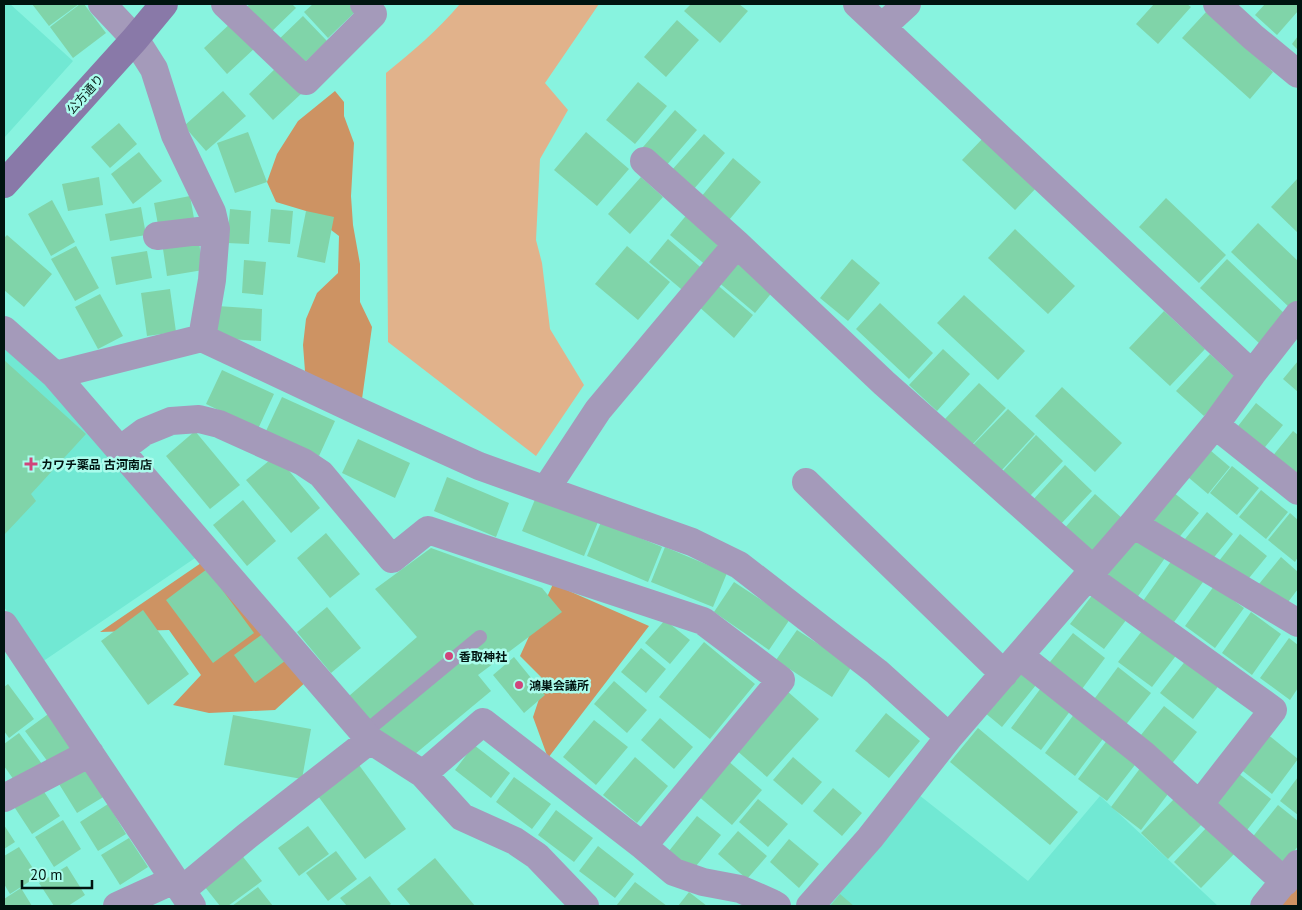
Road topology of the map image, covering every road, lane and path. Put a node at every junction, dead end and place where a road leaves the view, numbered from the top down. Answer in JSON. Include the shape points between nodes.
{"nodes":[{"id":1,"x":102,"y":4,"type":"edge"},
{"id":2,"x":164,"y":4,"type":"edge"},
{"id":3,"x":225,"y":4,"type":"edge"},
{"id":4,"x":364,"y":4,"type":"edge"},
{"id":5,"x":857,"y":4,"type":"edge"},
{"id":6,"x":907,"y":4,"type":"edge"},
{"id":7,"x":1217,"y":4,"type":"edge"},
{"id":8,"x":882,"y":27,"type":"junction"},
{"id":9,"x":135,"y":39,"type":"junction"},
{"id":10,"x":1298,"y":74,"type":"edge"},
{"id":11,"x":644,"y":161,"type":"dead end"},
{"id":12,"x":4,"y":184,"type":"edge"},
{"id":13,"x":216,"y":229,"type":"junction"},
{"id":14,"x":157,"y":236,"type":"dead end"},
{"id":15,"x":738,"y":244,"type":"junction"},
{"id":16,"x":1297,"y":318,"type":"edge"},
{"id":17,"x":4,"y":330,"type":"edge"},
{"id":18,"x":202,"y":338,"type":"junction"},
{"id":19,"x":1252,"y":374,"type":"junction"},
{"id":20,"x":55,"y":375,"type":"junction"},
{"id":21,"x":1215,"y":425,"type":"junction"},
{"id":22,"x":120,"y":450,"type":"junction"},
{"id":23,"x":806,"y":482,"type":"dead end"},
{"id":24,"x":546,"y":489,"type":"junction"},
{"id":25,"x":1298,"y":491,"type":"edge"},
{"id":26,"x":1133,"y":524,"type":"junction"},
{"id":27,"x":1091,"y":573,"type":"junction"},
{"id":28,"x":1298,"y":623,"type":"edge"},
{"id":29,"x":4,"y":625,"type":"edge"},
{"id":30,"x":480,"y":637,"type":"dead end"},
{"id":31,"x":1012,"y":665,"type":"junction"},
{"id":32,"x":367,"y":737,"type":"junction"},
{"id":33,"x":949,"y":738,"type":"junction"},
{"id":34,"x":90,"y":753,"type":"junction"},
{"id":35,"x":423,"y":774,"type":"junction"},
{"id":36,"x":4,"y":798,"type":"edge"},
{"id":37,"x":1199,"y":805,"type":"junction"},
{"id":38,"x":643,"y":846,"type":"junction"},
{"id":39,"x":1291,"y":873,"type":"edge"},
{"id":40,"x":183,"y":892,"type":"edge"},
{"id":41,"x":117,"y":906,"type":"edge"},
{"id":42,"x":585,"y":906,"type":"edge"},
{"id":43,"x":777,"y":906,"type":"edge"},
{"id":44,"x":810,"y":906,"type":"edge"},
{"id":45,"x":1264,"y":906,"type":"edge"}],
"edges":[{"from":1,"to":9,"type":"street"},
{"from":2,"to":9,"type":"street","name":"公方通り"},
{"from":3,"to":4,"type":"street","via":[[306,81],[373,14]]},
{"from":5,"to":8,"type":"street"},
{"from":6,"to":8,"type":"street"},
{"from":7,"to":10,"type":"street"},
{"from":8,"to":19,"type":"street"},
{"from":9,"to":12,"type":"street","name":"公方通り"},
{"from":9,"to":13,"type":"street","via":[[154,70],[175,135],[212,212]]},
{"from":11,"to":15,"type":"street"},
{"from":13,"to":14,"type":"street"},
{"from":13,"to":18,"type":"street","via":[[212,280]]},
{"from":15,"to":24,"type":"street","via":[[598,410]]},
{"from":15,"to":27,"type":"street"},
{"from":16,"to":19,"type":"street"},
{"from":17,"to":20,"type":"street"},
{"from":18,"to":20,"type":"street"},
{"from":18,"to":24,"type":"street","via":[[479,466]]},
{"from":19,"to":21,"type":"street"},
{"from":20,"to":22,"type":"street"},
{"from":21,"to":25,"type":"street"},
{"from":21,"to":26,"type":"street"},
{"from":22,"to":32,"type":"street"},
{"from":22,"to":38,"type":"street","via":[[144,432],[171,421],[199,419],[219,424],[303,462],[320,474],[392,558],[428,530],[703,621],[781,680]]},
{"from":23,"to":31,"type":"street"},
{"from":24,"to":33,"type":"street","via":[[692,542],[739,565],[877,672]]},
{"from":26,"to":27,"type":"street"},
{"from":26,"to":28,"type":"street"},
{"from":27,"to":31,"type":"street"},
{"from":27,"to":37,"type":"street","via":[[1273,710]]},
{"from":29,"to":34,"type":"street"},
{"from":30,"to":32,"type":"lane"},
{"from":31,"to":33,"type":"street"},
{"from":31,"to":37,"type":"street","via":[[1143,754]]},
{"from":32,"to":35,"type":"street"},
{"from":32,"to":40,"type":"street"},
{"from":33,"to":44,"type":"street","via":[[870,838]]},
{"from":34,"to":36,"type":"street"},
{"from":34,"to":40,"type":"street"},
{"from":35,"to":38,"type":"street","via":[[483,722]]},
{"from":35,"to":42,"type":"street","via":[[462,818],[515,841],[537,856]]},
{"from":37,"to":39,"type":"street"},
{"from":38,"to":43,"type":"street","via":[[674,872],[740,889]]},
{"from":39,"to":45,"type":"street"},
{"from":40,"to":41,"type":"street"}]}
